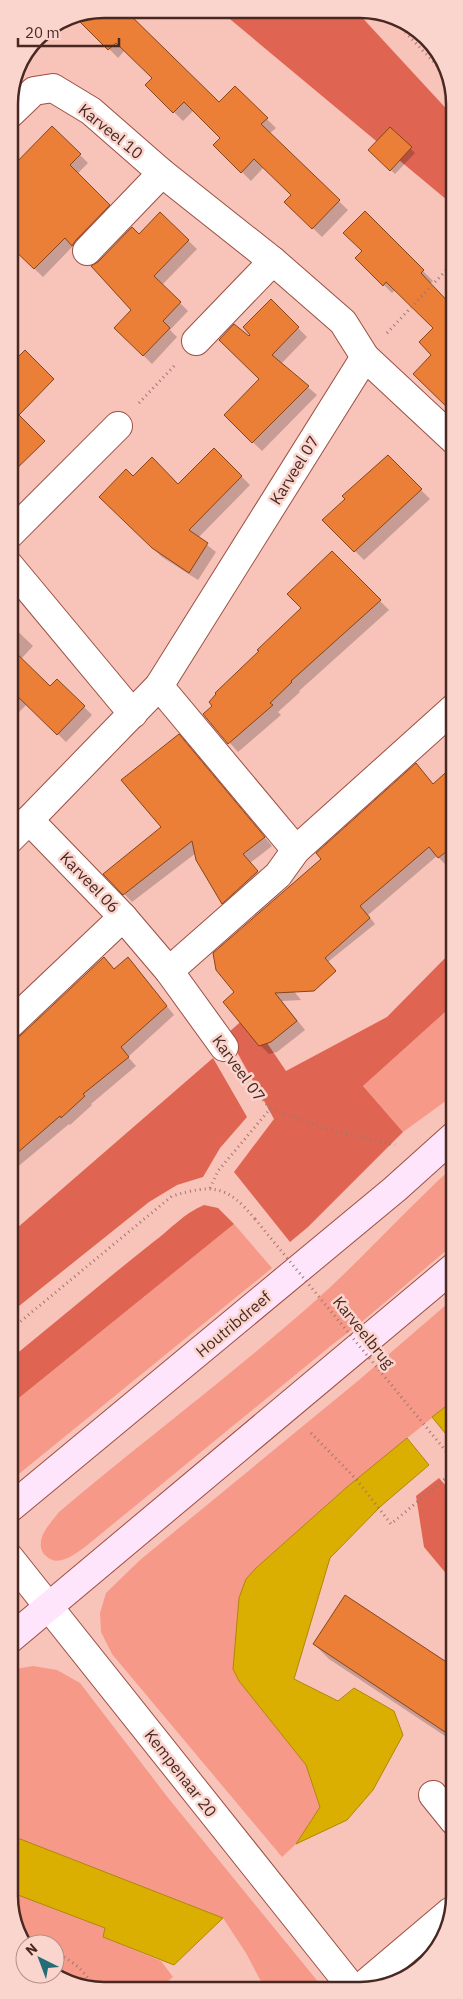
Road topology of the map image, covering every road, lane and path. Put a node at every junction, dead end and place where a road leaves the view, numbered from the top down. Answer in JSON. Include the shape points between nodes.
{"nodes":[{"id":1,"x":402,"y":28,"type":"edge"},
{"id":2,"x":437,"y":66,"type":"edge"},
{"id":3,"x":18,"y":106,"type":"edge"},
{"id":4,"x":162,"y":173,"type":"junction"},
{"id":5,"x":86,"y":251,"type":"dead end"},
{"id":6,"x":273,"y":261,"type":"junction"},
{"id":7,"x":446,"y":271,"type":"edge"},
{"id":8,"x":196,"y":341,"type":"joint"},
{"id":9,"x":364,"y":357,"type":"junction"},
{"id":10,"x":118,"y":426,"type":"joint"},
{"id":11,"x":446,"y":432,"type":"edge"},
{"id":12,"x":18,"y":526,"type":"edge"},
{"id":13,"x":18,"y":576,"type":"edge"},
{"id":14,"x":158,"y":686,"type":"junction"},
{"id":15,"x":133,"y":714,"type":"junction"},
{"id":16,"x":446,"y":715,"type":"edge"},
{"id":17,"x":28,"y":820,"type":"junction"},
{"id":18,"x":18,"y":831,"type":"edge"},
{"id":19,"x":296,"y":850,"type":"junction"},
{"id":20,"x":123,"y":917,"type":"junction"},
{"id":21,"x":169,"y":971,"type":"junction"},
{"id":22,"x":18,"y":1016,"type":"edge"},
{"id":23,"x":224,"y":1047,"type":"joint"},
{"id":24,"x":270,"y":1109,"type":"junction"},
{"id":25,"x":445,"y":1144,"type":"edge"},
{"id":26,"x":395,"y":1145,"type":"dead end"},
{"id":27,"x":210,"y":1188,"type":"junction"},
{"id":28,"x":445,"y":1274,"type":"edge"},
{"id":29,"x":18,"y":1324,"type":"edge"},
{"id":30,"x":311,"y":1433,"type":"dead end"},
{"id":31,"x":445,"y":1450,"type":"edge"},
{"id":32,"x":445,"y":1479,"type":"edge"},
{"id":33,"x":18,"y":1502,"type":"edge"},
{"id":34,"x":18,"y":1567,"type":"edge"},
{"id":35,"x":49,"y":1607,"type":"junction"},
{"id":36,"x":18,"y":1633,"type":"edge"},
{"id":37,"x":433,"y":1795,"type":"dead end"},
{"id":38,"x":445,"y":1810,"type":"edge"},
{"id":39,"x":443,"y":1918,"type":"edge"},
{"id":40,"x":65,"y":1959,"type":"edge"},
{"id":41,"x":89,"y":1980,"type":"edge"},
{"id":42,"x":368,"y":1981,"type":"edge"},
{"id":43,"x":347,"y":1982,"type":"edge"}],
"edges":[{"from":1,"to":2,"type":"path"},
{"from":3,"to":4,"type":"street","name":"Karveel 10","via":[[34,91],[53,88],[91,111]]},
{"from":4,"to":5,"type":"street"},
{"from":4,"to":6,"type":"street","name":"Karveel 10"},
{"from":6,"to":8,"type":"street"},
{"from":6,"to":9,"type":"street","name":"Karveel 10","via":[[343,322]]},
{"from":7,"to":9,"type":"path"},
{"from":8,"to":10,"type":"path"},
{"from":9,"to":11,"type":"street"},
{"from":9,"to":14,"type":"street","name":"Karveel 07"},
{"from":10,"to":12,"type":"street"},
{"from":13,"to":15,"type":"street"},
{"from":14,"to":15,"type":"street","name":"Karveel 07"},
{"from":14,"to":19,"type":"street"},
{"from":15,"to":17,"type":"street","name":"Karveel 07"},
{"from":16,"to":19,"type":"street"},
{"from":17,"to":18,"type":"street"},
{"from":17,"to":20,"type":"street","name":"Karveel 06"},
{"from":19,"to":21,"type":"street","via":[[278,875]]},
{"from":20,"to":21,"type":"street","name":"Karveel 07"},
{"from":20,"to":22,"type":"street","name":"Karveel 06"},
{"from":21,"to":23,"type":"street","name":"Karveel 07"},
{"from":23,"to":24,"type":"path","name":"Karveel 07"},
{"from":24,"to":26,"type":"path","via":[[327,1129]]},
{"from":24,"to":27,"type":"path","name":"Karveel 07","via":[[218,1171]]},
{"from":25,"to":33,"type":"main road","name":"Houtribdreef"},
{"from":27,"to":29,"type":"path","via":[[172,1196]]},
{"from":27,"to":31,"type":"path","name":"Karveelbrug","bridge":true,"via":[[229,1194],[242,1204]]},
{"from":28,"to":35,"type":"main road"},
{"from":30,"to":32,"type":"path","via":[[356,1479],[391,1524]]},
{"from":34,"to":35,"type":"street","name":"Kempenaar 20"},
{"from":35,"to":36,"type":"main road"},
{"from":35,"to":43,"type":"street","name":"Kempenaar 20"},
{"from":37,"to":38,"type":"street"},
{"from":39,"to":42,"type":"street"},
{"from":40,"to":41,"type":"path"}]}
